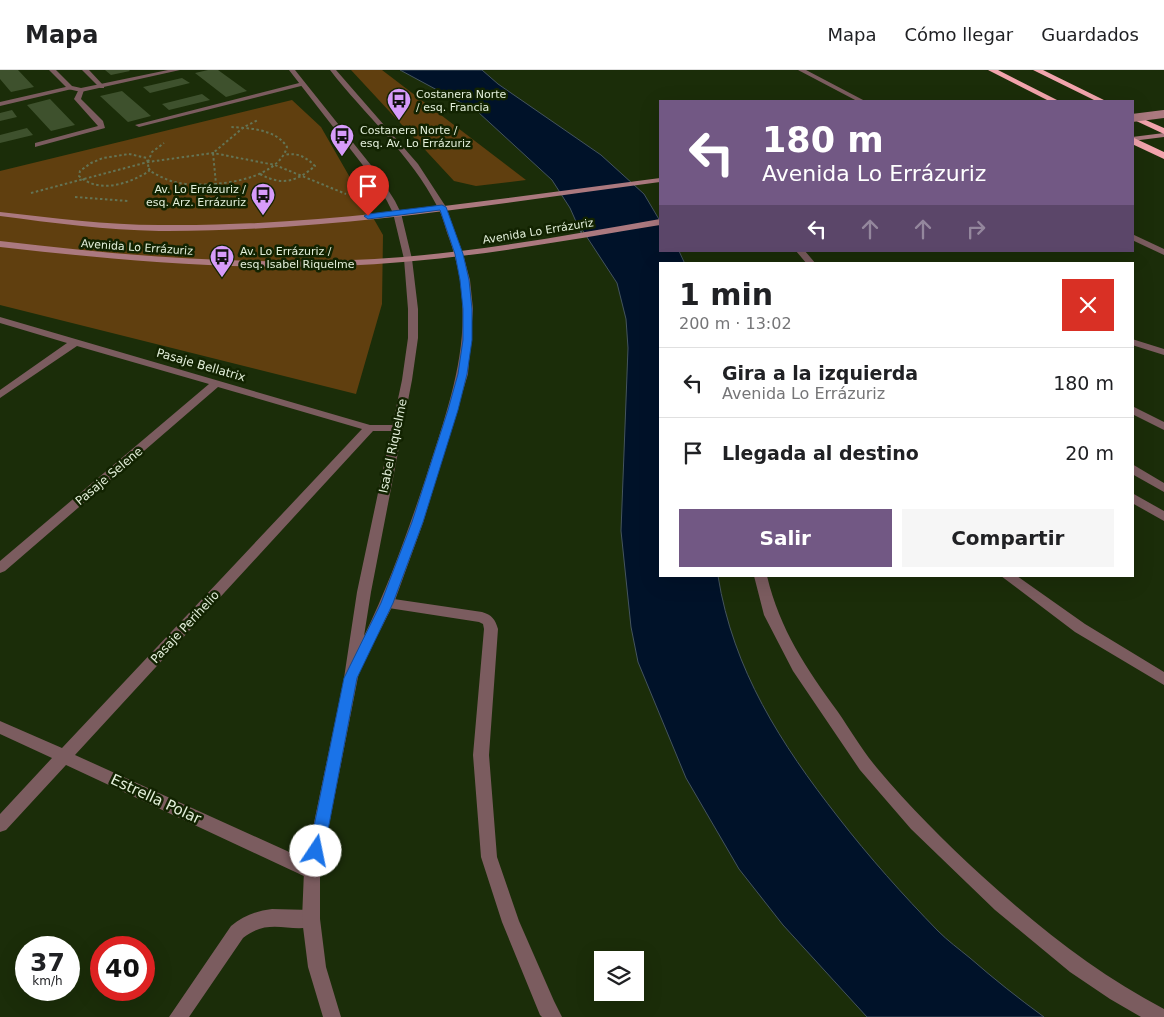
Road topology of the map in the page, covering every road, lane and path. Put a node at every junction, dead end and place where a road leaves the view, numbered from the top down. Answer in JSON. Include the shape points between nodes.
{"nodes":[{"id":1,"x":52,"y":70,"type":"edge"},
{"id":2,"x":85,"y":70,"type":"edge"},
{"id":3,"x":177,"y":70,"type":"edge"},
{"id":4,"x":292,"y":70,"type":"edge"},
{"id":5,"x":332,"y":70,"type":"edge"},
{"id":6,"x":801,"y":70,"type":"edge"},
{"id":7,"x":992,"y":70,"type":"edge"},
{"id":8,"x":1037,"y":70,"type":"edge"},
{"id":9,"x":303,"y":84,"type":"junction"},
{"id":10,"x":102,"y":87,"type":"junction"},
{"id":11,"x":70,"y":88,"type":"junction"},
{"id":12,"x":82,"y":90,"type":"junction"},
{"id":13,"x":860,"y":100,"type":"edge"},
{"id":14,"x":1053,"y":100,"type":"edge"},
{"id":15,"x":1100,"y":100,"type":"edge"},
{"id":16,"x":0,"y":104,"type":"edge"},
{"id":17,"x":1164,"y":114,"type":"edge"},
{"id":18,"x":1134,"y":117,"type":"edge"},
{"id":19,"x":1134,"y":118,"type":"edge"},
{"id":20,"x":261,"y":119,"type":"dead end"},
{"id":21,"x":139,"y":125,"type":"dead end"},
{"id":22,"x":223,"y":127,"type":"dead end"},
{"id":23,"x":244,"y":127,"type":"junction"},
{"id":24,"x":1164,"y":131,"type":"edge"},
{"id":25,"x":1164,"y":134,"type":"edge"},
{"id":26,"x":1134,"y":139,"type":"edge"},
{"id":27,"x":1134,"y":140,"type":"edge"},
{"id":28,"x":164,"y":143,"type":"dead end"},
{"id":29,"x":38,"y":145,"type":"dead end"},
{"id":30,"x":212,"y":153,"type":"junction"},
{"id":31,"x":284,"y":156,"type":"junction"},
{"id":32,"x":1164,"y":156,"type":"edge"},
{"id":33,"x":148,"y":162,"type":"junction"},
{"id":34,"x":275,"y":165,"type":"junction"},
{"id":35,"x":149,"y":168,"type":"junction"},
{"id":36,"x":259,"y":173,"type":"junction"},
{"id":37,"x":303,"y":176,"type":"junction"},
{"id":38,"x":82,"y":180,"type":"junction"},
{"id":39,"x":659,"y":180,"type":"edge"},
{"id":40,"x":216,"y":184,"type":"junction"},
{"id":41,"x":29,"y":193,"type":"dead end"},
{"id":42,"x":349,"y":196,"type":"dead end"},
{"id":43,"x":207,"y":207,"type":"dead end"},
{"id":44,"x":442,"y":207,"type":"junction"},
{"id":45,"x":397,"y":213,"type":"junction"},
{"id":46,"x":0,"y":214,"type":"edge"},
{"id":47,"x":659,"y":222,"type":"edge"},
{"id":48,"x":1134,"y":237,"type":"edge"},
{"id":49,"x":0,"y":244,"type":"edge"},
{"id":50,"x":801,"y":252,"type":"edge"},
{"id":51,"x":1164,"y":252,"type":"edge"},
{"id":52,"x":459,"y":254,"type":"junction"},
{"id":53,"x":408,"y":259,"type":"junction"},
{"id":54,"x":810,"y":262,"type":"edge"},
{"id":55,"x":0,"y":320,"type":"edge"},
{"id":56,"x":74,"y":342,"type":"junction"},
{"id":57,"x":1134,"y":343,"type":"edge"},
{"id":58,"x":1164,"y":352,"type":"edge"},
{"id":59,"x":217,"y":383,"type":"junction"},
{"id":60,"x":0,"y":395,"type":"edge"},
{"id":61,"x":1134,"y":410,"type":"edge"},
{"id":62,"x":1164,"y":427,"type":"edge"},
{"id":63,"x":370,"y":428,"type":"junction"},
{"id":64,"x":397,"y":428,"type":"junction"},
{"id":65,"x":1134,"y":469,"type":"edge"},
{"id":66,"x":1164,"y":488,"type":"edge"},
{"id":67,"x":1134,"y":498,"type":"edge"},
{"id":68,"x":1164,"y":517,"type":"edge"},
{"id":69,"x":0,"y":568,"type":"edge"},
{"id":70,"x":760,"y":577,"type":"edge"},
{"id":71,"x":1008,"y":577,"type":"edge"},
{"id":72,"x":387,"y":603,"type":"junction"},
{"id":73,"x":351,"y":678,"type":"junction"},
{"id":74,"x":1164,"y":679,"type":"edge"},
{"id":75,"x":0,"y":727,"type":"edge"},
{"id":76,"x":64,"y":756,"type":"junction"},
{"id":77,"x":0,"y":825,"type":"edge"},
{"id":78,"x":312,"y":870,"type":"junction"},
{"id":79,"x":311,"y":919,"type":"junction"},
{"id":80,"x":178,"y":1017,"type":"edge"},
{"id":81,"x":332,"y":1017,"type":"edge"},
{"id":82,"x":554,"y":1017,"type":"edge"},
{"id":83,"x":1160,"y":1017,"type":"edge"}],
"edges":[{"from":1,"to":11,"type":"street"},
{"from":2,"to":10,"type":"street"},
{"from":3,"to":10,"type":"street"},
{"from":4,"to":9,"type":"street","name":"Isabel Riquelme"},
{"from":5,"to":44,"type":"street","name":"Isabel Riquelme","via":[[415,166]]},
{"from":6,"to":13,"type":"street"},
{"from":7,"to":14,"type":"highway"},
{"from":8,"to":15,"type":"highway"},
{"from":9,"to":21,"type":"street"},
{"from":9,"to":45,"type":"street","name":"Isabel Riquelme","via":[[386,190]]},
{"from":10,"to":12,"type":"street"},
{"from":11,"to":12,"type":"street"},
{"from":11,"to":16,"type":"street"},
{"from":12,"to":29,"type":"street","via":[[77,99],[100,123],[100,128]]},
{"from":17,"to":18,"type":"main road","bridge":true},
{"from":19,"to":24,"type":"highway"},
{"from":20,"to":23,"type":"path"},
{"from":22,"to":23,"type":"path"},
{"from":23,"to":30,"type":"path"},
{"from":23,"to":31,"type":"path","via":[[261,129],[283,140],[286,147]]},
{"from":25,"to":26,"type":"main road"},
{"from":27,"to":32,"type":"highway"},
{"from":28,"to":33,"type":"path","via":[[152,152]]},
{"from":30,"to":33,"type":"path"},
{"from":30,"to":34,"type":"path"},
{"from":30,"to":40,"type":"path"},
{"from":31,"to":34,"type":"path"},
{"from":31,"to":37,"type":"path","via":[[306,157],[315,166]]},
{"from":33,"to":35,"type":"path"},
{"from":33,"to":38,"type":"path"},
{"from":33,"to":38,"type":"path","via":[[147,158],[139,155],[105,157],[80,171]]},
{"from":34,"to":36,"type":"path"},
{"from":34,"to":37,"type":"path"},
{"from":35,"to":38,"type":"path","via":[[150,171],[143,176],[122,183],[98,185]]},
{"from":35,"to":40,"type":"path","via":[[159,178],[174,183]]},
{"from":36,"to":37,"type":"path","via":[[274,181]]},
{"from":36,"to":40,"type":"path"},
{"from":37,"to":42,"type":"path"},
{"from":38,"to":41,"type":"path"},
{"from":39,"to":44,"type":"main road","name":"Avenida Lo Errázuriz"},
{"from":40,"to":43,"type":"path"},
{"from":44,"to":45,"type":"main road","name":"Avenida Lo Errázuriz"},
{"from":44,"to":52,"type":"street","name":"Isabel Riquelme"},
{"from":45,"to":46,"type":"main road","name":"Avenida Lo Errázuriz","via":[[269,224],[165,228],[100,225]]},
{"from":45,"to":53,"type":"street","name":"Isabel Riquelme"},
{"from":47,"to":52,"type":"main road","name":"Avenida Lo Errázuriz"},
{"from":48,"to":51,"type":"street"},
{"from":49,"to":53,"type":"main road","name":"Avenida Lo Errázuriz","via":[[103,256],[215,263],[300,264]]},
{"from":50,"to":54,"type":"street"},
{"from":52,"to":53,"type":"main road","name":"Avenida Lo Errázuriz"},
{"from":52,"to":72,"type":"street","name":"Isabel Riquelme","via":[[468,309],[462,374],[417,522]]},
{"from":53,"to":64,"type":"street","name":"Isabel Riquelme","via":[[413,338]]},
{"from":55,"to":56,"type":"street","name":"Pasaje Bellatrix"},
{"from":56,"to":59,"type":"street","name":"Pasaje Bellatrix"},
{"from":56,"to":60,"type":"street"},
{"from":57,"to":58,"type":"street"},
{"from":59,"to":63,"type":"street","name":"Pasaje Bellatrix"},
{"from":59,"to":69,"type":"street","name":"Pasaje Selene"},
{"from":61,"to":62,"type":"street"},
{"from":63,"to":64,"type":"street","name":"Pasaje Bellatrix"},
{"from":63,"to":76,"type":"street","name":"Pasaje Perihelio"},
{"from":64,"to":73,"type":"street","name":"Isabel Riquelme","via":[[364,592]]},
{"from":65,"to":66,"type":"street"},
{"from":67,"to":68,"type":"street"},
{"from":70,"to":83,"type":"street","via":[[770,612],[795,664],[870,770],[902,807],[960,867],[1057,953],[1088,976]]},
{"from":71,"to":74,"type":"street","via":[[1080,628]]},
{"from":72,"to":73,"type":"street","name":"Isabel Riquelme"},
{"from":72,"to":82,"type":"street","via":[[482,617],[489,621],[481,755],[489,857],[512,922],[547,1008]]},
{"from":73,"to":78,"type":"street","name":"Isabel Riquelme"},
{"from":75,"to":76,"type":"street","name":"Estrella Polar"},
{"from":76,"to":77,"type":"street","name":"Pasaje Perihelio"},
{"from":76,"to":78,"type":"street","name":"Estrella Polar"},
{"from":78,"to":79,"type":"street","name":"Isabel Riquelme"},
{"from":79,"to":80,"type":"street","via":[[262,918],[247,923],[237,932]]},
{"from":79,"to":81,"type":"street","name":"Isabel Riquelme","via":[[317,967]]}]}
